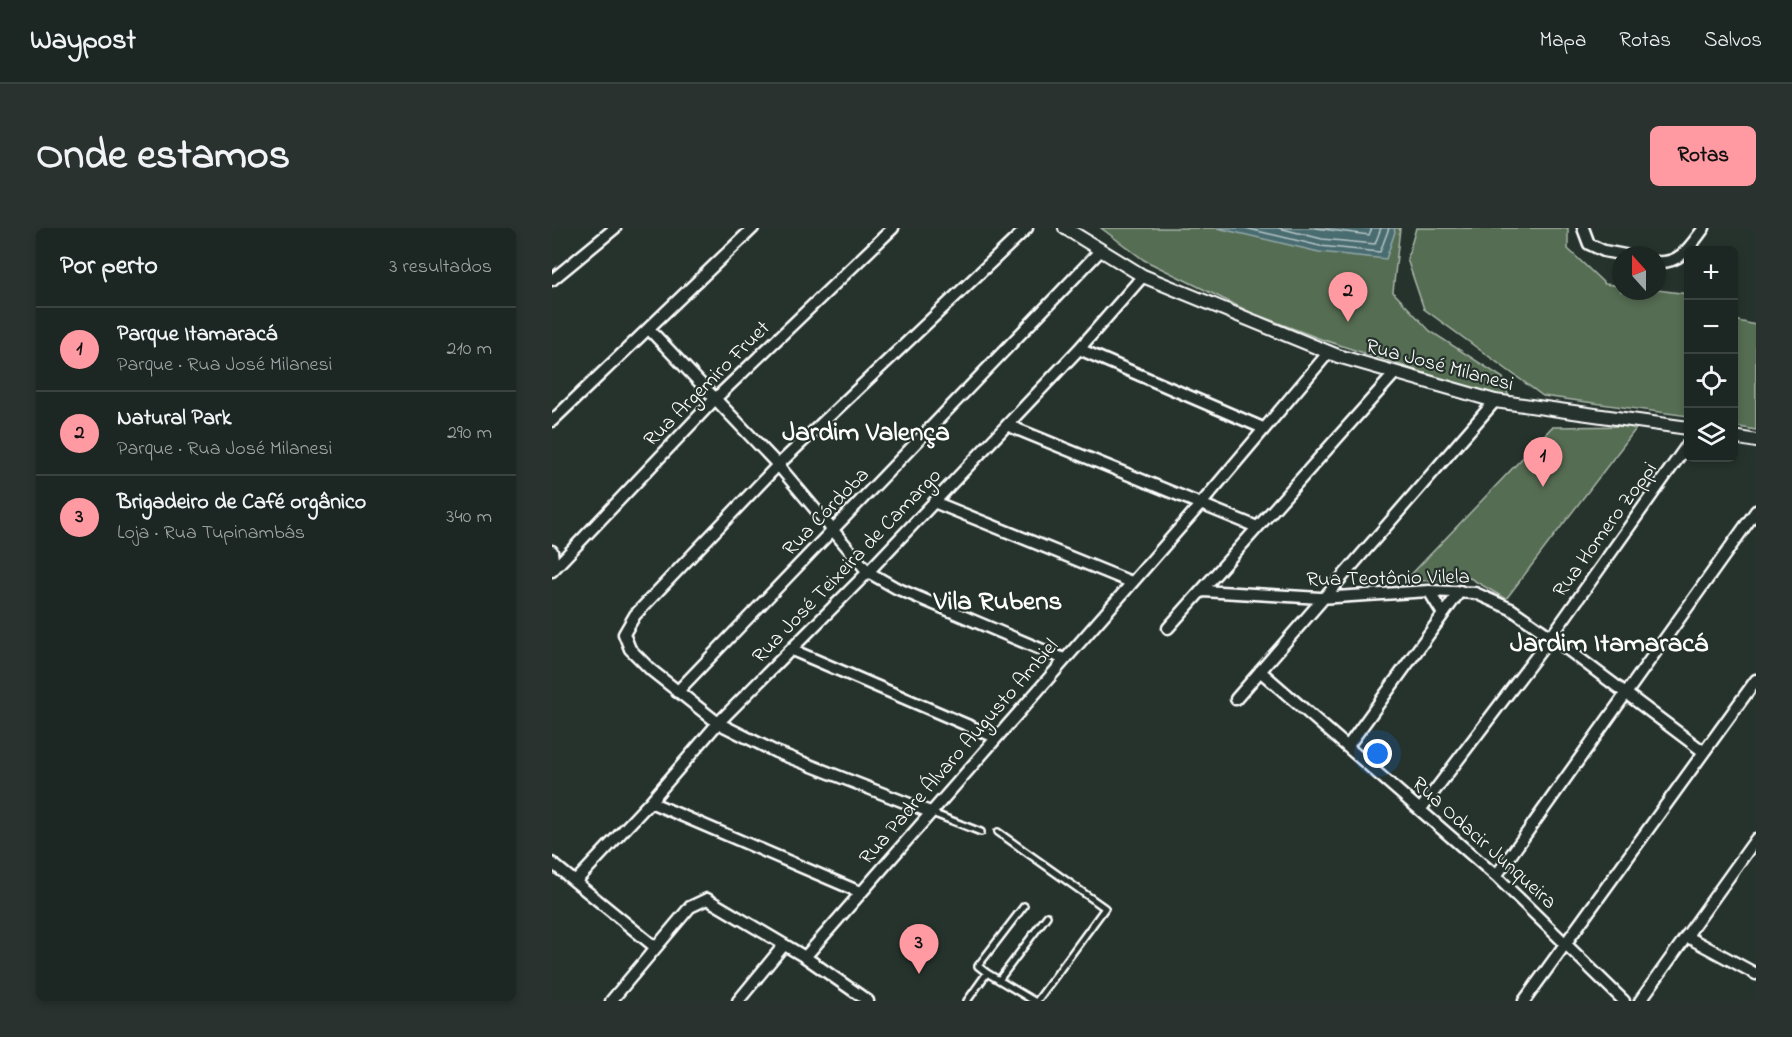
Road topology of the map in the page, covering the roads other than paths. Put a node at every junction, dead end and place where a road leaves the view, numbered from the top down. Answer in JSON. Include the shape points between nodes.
{"nodes":[{"id":1,"x":615,"y":228,"type":"edge"},
{"id":2,"x":753,"y":228,"type":"edge"},
{"id":3,"x":893,"y":228,"type":"edge"},
{"id":4,"x":1027,"y":228,"type":"edge"},
{"id":5,"x":1065,"y":228,"type":"edge"},
{"id":6,"x":1583,"y":228,"type":"edge"},
{"id":7,"x":1704,"y":228,"type":"edge"},
{"id":8,"x":1100,"y":251,"type":"junction"},
{"id":9,"x":1612,"y":253,"type":"edge"},
{"id":10,"x":1666,"y":262,"type":"edge"},
{"id":11,"x":1143,"y":276,"type":"junction"},
{"id":12,"x":552,"y":280,"type":"edge"},
{"id":13,"x":650,"y":329,"type":"junction"},
{"id":14,"x":1079,"y":349,"type":"junction"},
{"id":15,"x":1329,"y":352,"type":"junction"},
{"id":16,"x":1395,"y":373,"type":"junction"},
{"id":17,"x":715,"y":399,"type":"junction"},
{"id":18,"x":1495,"y":401,"type":"junction"},
{"id":19,"x":552,"y":421,"type":"edge"},
{"id":20,"x":1007,"y":425,"type":"junction"},
{"id":21,"x":1684,"y":427,"type":"edge"},
{"id":22,"x":1263,"y":428,"type":"junction"},
{"id":23,"x":1738,"y":438,"type":"edge"},
{"id":24,"x":1756,"y":441,"type":"edge"},
{"id":25,"x":1684,"y":451,"type":"edge"},
{"id":26,"x":778,"y":465,"type":"junction"},
{"id":27,"x":934,"y":502,"type":"junction"},
{"id":28,"x":1200,"y":505,"type":"junction"},
{"id":29,"x":1756,"y":511,"type":"edge"},
{"id":30,"x":1257,"y":527,"type":"junction"},
{"id":31,"x":834,"y":530,"type":"junction"},
{"id":32,"x":552,"y":551,"type":"edge"},
{"id":33,"x":553,"y":570,"type":"edge"},
{"id":34,"x":868,"y":572,"type":"junction"},
{"id":35,"x":1131,"y":582,"type":"junction"},
{"id":36,"x":1203,"y":591,"type":"junction"},
{"id":37,"x":1429,"y":591,"type":"junction"},
{"id":38,"x":1460,"y":591,"type":"junction"},
{"id":39,"x":1320,"y":598,"type":"junction"},
{"id":40,"x":1443,"y":614,"type":"junction"},
{"id":41,"x":1168,"y":628,"type":"dead end"},
{"id":42,"x":1551,"y":637,"type":"junction"},
{"id":43,"x":792,"y":650,"type":"junction"},
{"id":44,"x":1064,"y":659,"type":"junction"},
{"id":45,"x":1260,"y":670,"type":"junction"},
{"id":46,"x":1756,"y":680,"type":"edge"},
{"id":47,"x":677,"y":692,"type":"junction"},
{"id":48,"x":1627,"y":694,"type":"junction"},
{"id":49,"x":1236,"y":699,"type":"dead end"},
{"id":50,"x":718,"y":723,"type":"junction"},
{"id":51,"x":995,"y":737,"type":"junction"},
{"id":52,"x":1348,"y":746,"type":"junction"},
{"id":53,"x":1704,"y":752,"type":"junction"},
{"id":54,"x":650,"y":802,"type":"junction"},
{"id":55,"x":1420,"y":810,"type":"junction"},
{"id":56,"x":930,"y":812,"type":"junction"},
{"id":57,"x":981,"y":831,"type":"dead end"},
{"id":58,"x":998,"y":832,"type":"dead end"},
{"id":59,"x":1756,"y":839,"type":"edge"},
{"id":60,"x":552,"y":863,"type":"edge"},
{"id":61,"x":1496,"y":876,"type":"junction"},
{"id":62,"x":576,"y":881,"type":"junction"},
{"id":63,"x":860,"y":892,"type":"junction"},
{"id":64,"x":1024,"y":906,"type":"dead end"},
{"id":65,"x":1047,"y":916,"type":"dead end"},
{"id":66,"x":1686,"y":936,"type":"junction"},
{"id":67,"x":1566,"y":943,"type":"junction"},
{"id":68,"x":784,"y":945,"type":"junction"},
{"id":69,"x":655,"y":947,"type":"junction"},
{"id":70,"x":805,"y":957,"type":"junction"},
{"id":71,"x":987,"y":973,"type":"junction"},
{"id":72,"x":1756,"y":974,"type":"edge"},
{"id":73,"x":999,"y":980,"type":"junction"},
{"id":74,"x":865,"y":1000,"type":"edge"},
{"id":75,"x":611,"y":1001,"type":"edge"},
{"id":76,"x":738,"y":1001,"type":"edge"},
{"id":77,"x":968,"y":1001,"type":"edge"},
{"id":78,"x":1035,"y":1001,"type":"edge"},
{"id":79,"x":1524,"y":1001,"type":"edge"},
{"id":80,"x":1624,"y":1001,"type":"edge"},
{"id":81,"x":1640,"y":1001,"type":"edge"}],
"edges":[{"from":1,"to":12,"type":"street"},
{"from":2,"to":13,"type":"street"},
{"from":3,"to":17,"type":"street","name":"Rua Argemiro Fruet"},
{"from":4,"to":26,"type":"street"},
{"from":5,"to":8,"type":"street","name":"Rua José Milanesi"},
{"from":6,"to":9,"type":"street","via":[[1589,244]]},
{"from":7,"to":10,"type":"street","via":[[1677,259]]},
{"from":8,"to":11,"type":"street","name":"Rua José Milanesi"},
{"from":8,"to":31,"type":"street","name":"Rua Córdoba"},
{"from":11,"to":14,"type":"street","name":"Rua José Teixeira de Camargo"},
{"from":11,"to":15,"type":"street","name":"Rua José Milanesi"},
{"from":13,"to":17,"type":"street"},
{"from":13,"to":19,"type":"street"},
{"from":14,"to":20,"type":"street","name":"Rua José Teixeira de Camargo"},
{"from":14,"to":22,"type":"street"},
{"from":15,"to":16,"type":"street","name":"Rua José Milanesi"},
{"from":15,"to":22,"type":"street","name":"Rua Padre Álvaro Augusto Ambiel"},
{"from":16,"to":18,"type":"street","name":"Rua José Milanesi"},
{"from":16,"to":30,"type":"street"},
{"from":17,"to":26,"type":"street"},
{"from":17,"to":33,"type":"street","name":"Rua Argemiro Fruet"},
{"from":18,"to":21,"type":"street","name":"Rua José Milanesi"},
{"from":18,"to":39,"type":"street"},
{"from":20,"to":27,"type":"street","name":"Rua José Teixeira de Camargo"},
{"from":20,"to":28,"type":"street"},
{"from":22,"to":28,"type":"street","name":"Rua Padre Álvaro Augusto Ambiel"},
{"from":23,"to":24,"type":"street"},
{"from":25,"to":42,"type":"street","name":"Rua Homero Zoppi"},
{"from":26,"to":31,"type":"street"},
{"from":26,"to":47,"type":"street","via":[[634,615],[625,630],[630,649]]},
{"from":27,"to":34,"type":"street","name":"Rua José Teixeira de Camargo"},
{"from":27,"to":35,"type":"street"},
{"from":28,"to":30,"type":"street"},
{"from":28,"to":35,"type":"street","name":"Rua Padre Álvaro Augusto Ambiel"},
{"from":29,"to":48,"type":"street"},
{"from":30,"to":36,"type":"street"},
{"from":31,"to":34,"type":"street"},
{"from":31,"to":47,"type":"street","name":"Rua Córdoba"},
{"from":32,"to":33,"type":"street"},
{"from":34,"to":43,"type":"street","name":"Rua José Teixeira de Camargo"},
{"from":34,"to":44,"type":"street","via":[[896,588]]},
{"from":35,"to":44,"type":"street","name":"Rua Padre Álvaro Augusto Ambiel"},
{"from":36,"to":39,"type":"street","name":"Rua Teotônio Vilela"},
{"from":36,"to":41,"type":"street"},
{"from":37,"to":38,"type":"street","name":"Rua Teotônio Vilela"},
{"from":37,"to":39,"type":"street","name":"Rua Teotônio Vilela"},
{"from":37,"to":40,"type":"street"},
{"from":38,"to":40,"type":"street"},
{"from":38,"to":42,"type":"street","name":"Rua Teotônio Vilela","via":[[1488,597]]},
{"from":39,"to":45,"type":"street"},
{"from":40,"to":52,"type":"street"},
{"from":42,"to":48,"type":"street","name":"Rua Teotônio Vilela"},
{"from":42,"to":55,"type":"street","name":"Rua Homero Zoppi"},
{"from":43,"to":50,"type":"street","name":"Rua José Teixeira de Camargo"},
{"from":43,"to":51,"type":"street"},
{"from":44,"to":51,"type":"street","name":"Rua Padre Álvaro Augusto Ambiel"},
{"from":45,"to":49,"type":"street"},
{"from":45,"to":52,"type":"street","name":"Rua Odacir Junqueira"},
{"from":46,"to":53,"type":"street"},
{"from":47,"to":50,"type":"street"},
{"from":48,"to":53,"type":"street","name":"Rua Teotônio Vilela"},
{"from":48,"to":61,"type":"street"},
{"from":50,"to":54,"type":"street","name":"Rua José Teixeira de Camargo"},
{"from":50,"to":56,"type":"street","via":[[776,752]]},
{"from":51,"to":56,"type":"street","name":"Rua Padre Álvaro Augusto Ambiel"},
{"from":52,"to":55,"type":"street","name":"Rua Odacir Junqueira"},
{"from":53,"to":67,"type":"street"},
{"from":54,"to":62,"type":"street","name":"Rua José Teixeira de Camargo"},
{"from":54,"to":63,"type":"street"},
{"from":55,"to":61,"type":"street","name":"Rua Odacir Junqueira"},
{"from":56,"to":57,"type":"lane"},
{"from":56,"to":63,"type":"street","name":"Rua Padre Álvaro Augusto Ambiel"},
{"from":58,"to":78,"type":"lane","via":[[1105,908]]},
{"from":59,"to":66,"type":"street"},
{"from":60,"to":62,"type":"street"},
{"from":61,"to":67,"type":"street","name":"Rua Odacir Junqueira"},
{"from":62,"to":69,"type":"street"},
{"from":63,"to":70,"type":"street","name":"Rua Padre Álvaro Augusto Ambiel"},
{"from":64,"to":71,"type":"lane","via":[[978,966]]},
{"from":65,"to":73,"type":"lane"},
{"from":66,"to":72,"type":"street"},
{"from":66,"to":81,"type":"street"},
{"from":67,"to":79,"type":"street"},
{"from":67,"to":80,"type":"street","name":"Rua Odacir Junqueira"},
{"from":68,"to":69,"type":"street","via":[[710,900],[702,899]]},
{"from":68,"to":70,"type":"street"},
{"from":68,"to":76,"type":"street"},
{"from":69,"to":75,"type":"street"},
{"from":70,"to":74,"type":"street"},
{"from":71,"to":73,"type":"lane"},
{"from":71,"to":77,"type":"lane"},
{"from":73,"to":78,"type":"lane"}]}
